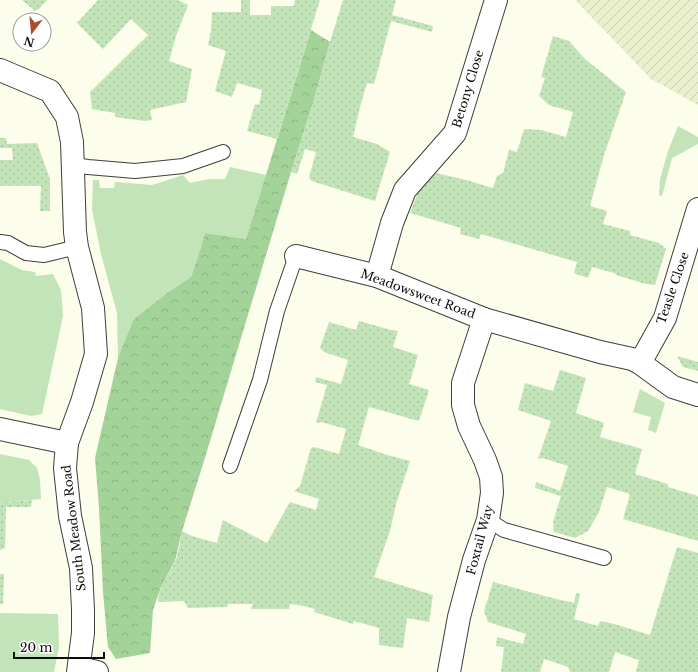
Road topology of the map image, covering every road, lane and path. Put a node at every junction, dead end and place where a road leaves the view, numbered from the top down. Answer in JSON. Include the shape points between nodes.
{"nodes":[{"id":1,"x":496,"y":0,"type":"edge"},
{"id":2,"x":0,"y":70,"type":"edge"},
{"id":3,"x":223,"y":152,"type":"dead end"},
{"id":4,"x":73,"y":165,"type":"junction"},
{"id":5,"x":698,"y":210,"type":"edge"},
{"id":6,"x":0,"y":242,"type":"edge"},
{"id":7,"x":77,"y":247,"type":"junction"},
{"id":8,"x":296,"y":256,"type":"joint"},
{"id":9,"x":377,"y":276,"type":"junction"},
{"id":10,"x":484,"y":319,"type":"junction"},
{"id":11,"x":640,"y":363,"type":"junction"},
{"id":12,"x":698,"y":395,"type":"edge"},
{"id":13,"x":0,"y":429,"type":"edge"},
{"id":14,"x":67,"y":443,"type":"junction"},
{"id":15,"x":230,"y":466,"type":"dead end"},
{"id":16,"x":488,"y":520,"type":"junction"},
{"id":17,"x":604,"y":558,"type":"dead end"},
{"id":18,"x":85,"y":671,"type":"edge"},
{"id":19,"x":448,"y":672,"type":"edge"}],
"edges":[{"from":1,"to":9,"type":"street","name":"Betony Close","via":[[455,134],[406,190],[392,222]]},
{"from":2,"to":4,"type":"street","name":"South Meadow Road","via":[[50,91],[67,117]]},
{"from":3,"to":4,"type":"lane","via":[[183,166],[135,171]]},
{"from":4,"to":7,"type":"street","name":"South Meadow Road"},
{"from":5,"to":11,"type":"street","name":"Teasle Close","via":[[665,318]]},
{"from":6,"to":7,"type":"lane","via":[[8,243],[26,254],[44,255]]},
{"from":7,"to":14,"type":"street","name":"South Meadow Road","via":[[93,308],[96,354]]},
{"from":8,"to":9,"type":"street","name":"Meadowsweet Road"},
{"from":8,"to":15,"type":"lane","name":"Meadowsweet Road","via":[[277,311],[260,380]]},
{"from":9,"to":10,"type":"street","name":"Meadowsweet Road"},
{"from":10,"to":11,"type":"street","name":"Meadowsweet Road"},
{"from":10,"to":16,"type":"street","name":"Foxtail Way","via":[[463,383],[463,405],[490,477],[492,493]]},
{"from":11,"to":12,"type":"street","name":"Meadowsweet Road","via":[[673,387]]},
{"from":13,"to":14,"type":"street"},
{"from":14,"to":18,"type":"street","name":"South Meadow Road","via":[[65,468],[70,516],[81,568]]},
{"from":16,"to":17,"type":"lane","via":[[504,530]]},
{"from":16,"to":19,"type":"street","name":"Foxtail Way","via":[[459,617]]}]}
